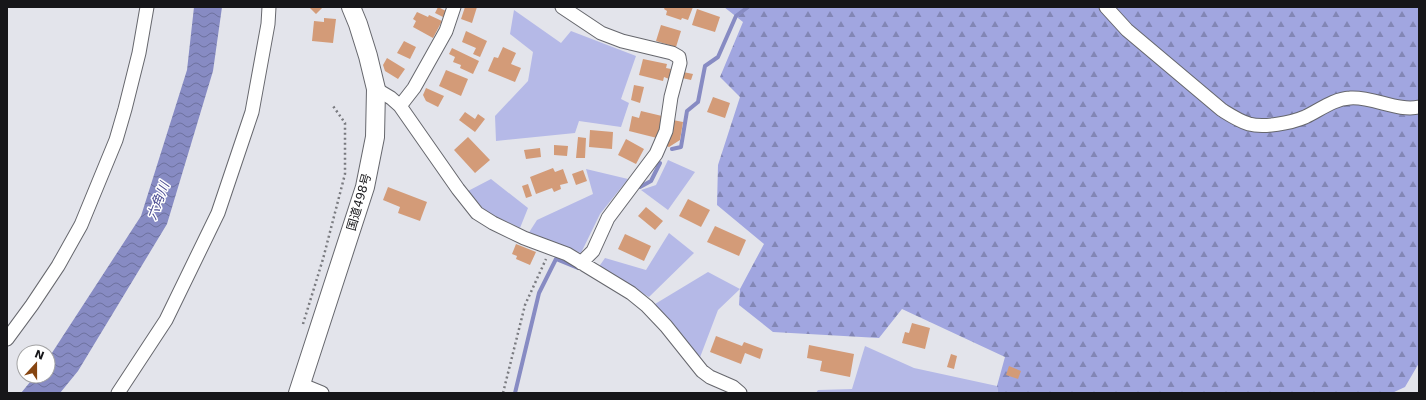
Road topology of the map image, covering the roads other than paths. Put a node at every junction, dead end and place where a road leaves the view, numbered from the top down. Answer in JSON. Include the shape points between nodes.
{"nodes":[{"id":1,"x":147,"y":7,"type":"edge"},
{"id":2,"x":269,"y":7,"type":"edge"},
{"id":3,"x":351,"y":7,"type":"edge"},
{"id":4,"x":454,"y":7,"type":"edge"},
{"id":5,"x":562,"y":7,"type":"edge"},
{"id":6,"x":1106,"y":7,"type":"edge"},
{"id":7,"x":376,"y":89,"type":"junction"},
{"id":8,"x":400,"y":106,"type":"junction"},
{"id":9,"x":1419,"y":107,"type":"edge"},
{"id":10,"x":581,"y":263,"type":"junction"},
{"id":11,"x":7,"y":339,"type":"edge"},
{"id":12,"x":299,"y":389,"type":"edge"},
{"id":13,"x":118,"y":393,"type":"edge"},
{"id":14,"x":322,"y":393,"type":"edge"},
{"id":15,"x":740,"y":393,"type":"edge"}],
"edges":[{"from":1,"to":11,"type":"street","via":[[139,53],[116,140],[81,226],[58,266]]},
{"from":2,"to":13,"type":"street","via":[[252,112],[218,213],[166,320]]},
{"from":3,"to":7,"type":"highway","name":"国道498号"},
{"from":4,"to":8,"type":"street","via":[[446,31],[414,88]]},
{"from":5,"to":10,"type":"street","via":[[601,33],[622,42],[672,53],[679,57],[680,64],[671,96],[666,132],[656,154],[608,218],[593,251]]},
{"from":6,"to":9,"type":"street","via":[[1128,30],[1216,105],[1250,125],[1281,124],[1304,117],[1332,102],[1349,98],[1362,98],[1401,107]]},
{"from":7,"to":8,"type":"street"},
{"from":7,"to":12,"type":"highway","name":"国道498号","via":[[374,137],[365,187]]},
{"from":8,"to":10,"type":"street","via":[[458,189],[478,213],[493,223],[567,254]]},
{"from":10,"to":15,"type":"street","via":[[631,293],[647,306],[702,371]]},
{"from":12,"to":14,"type":"street"}]}
